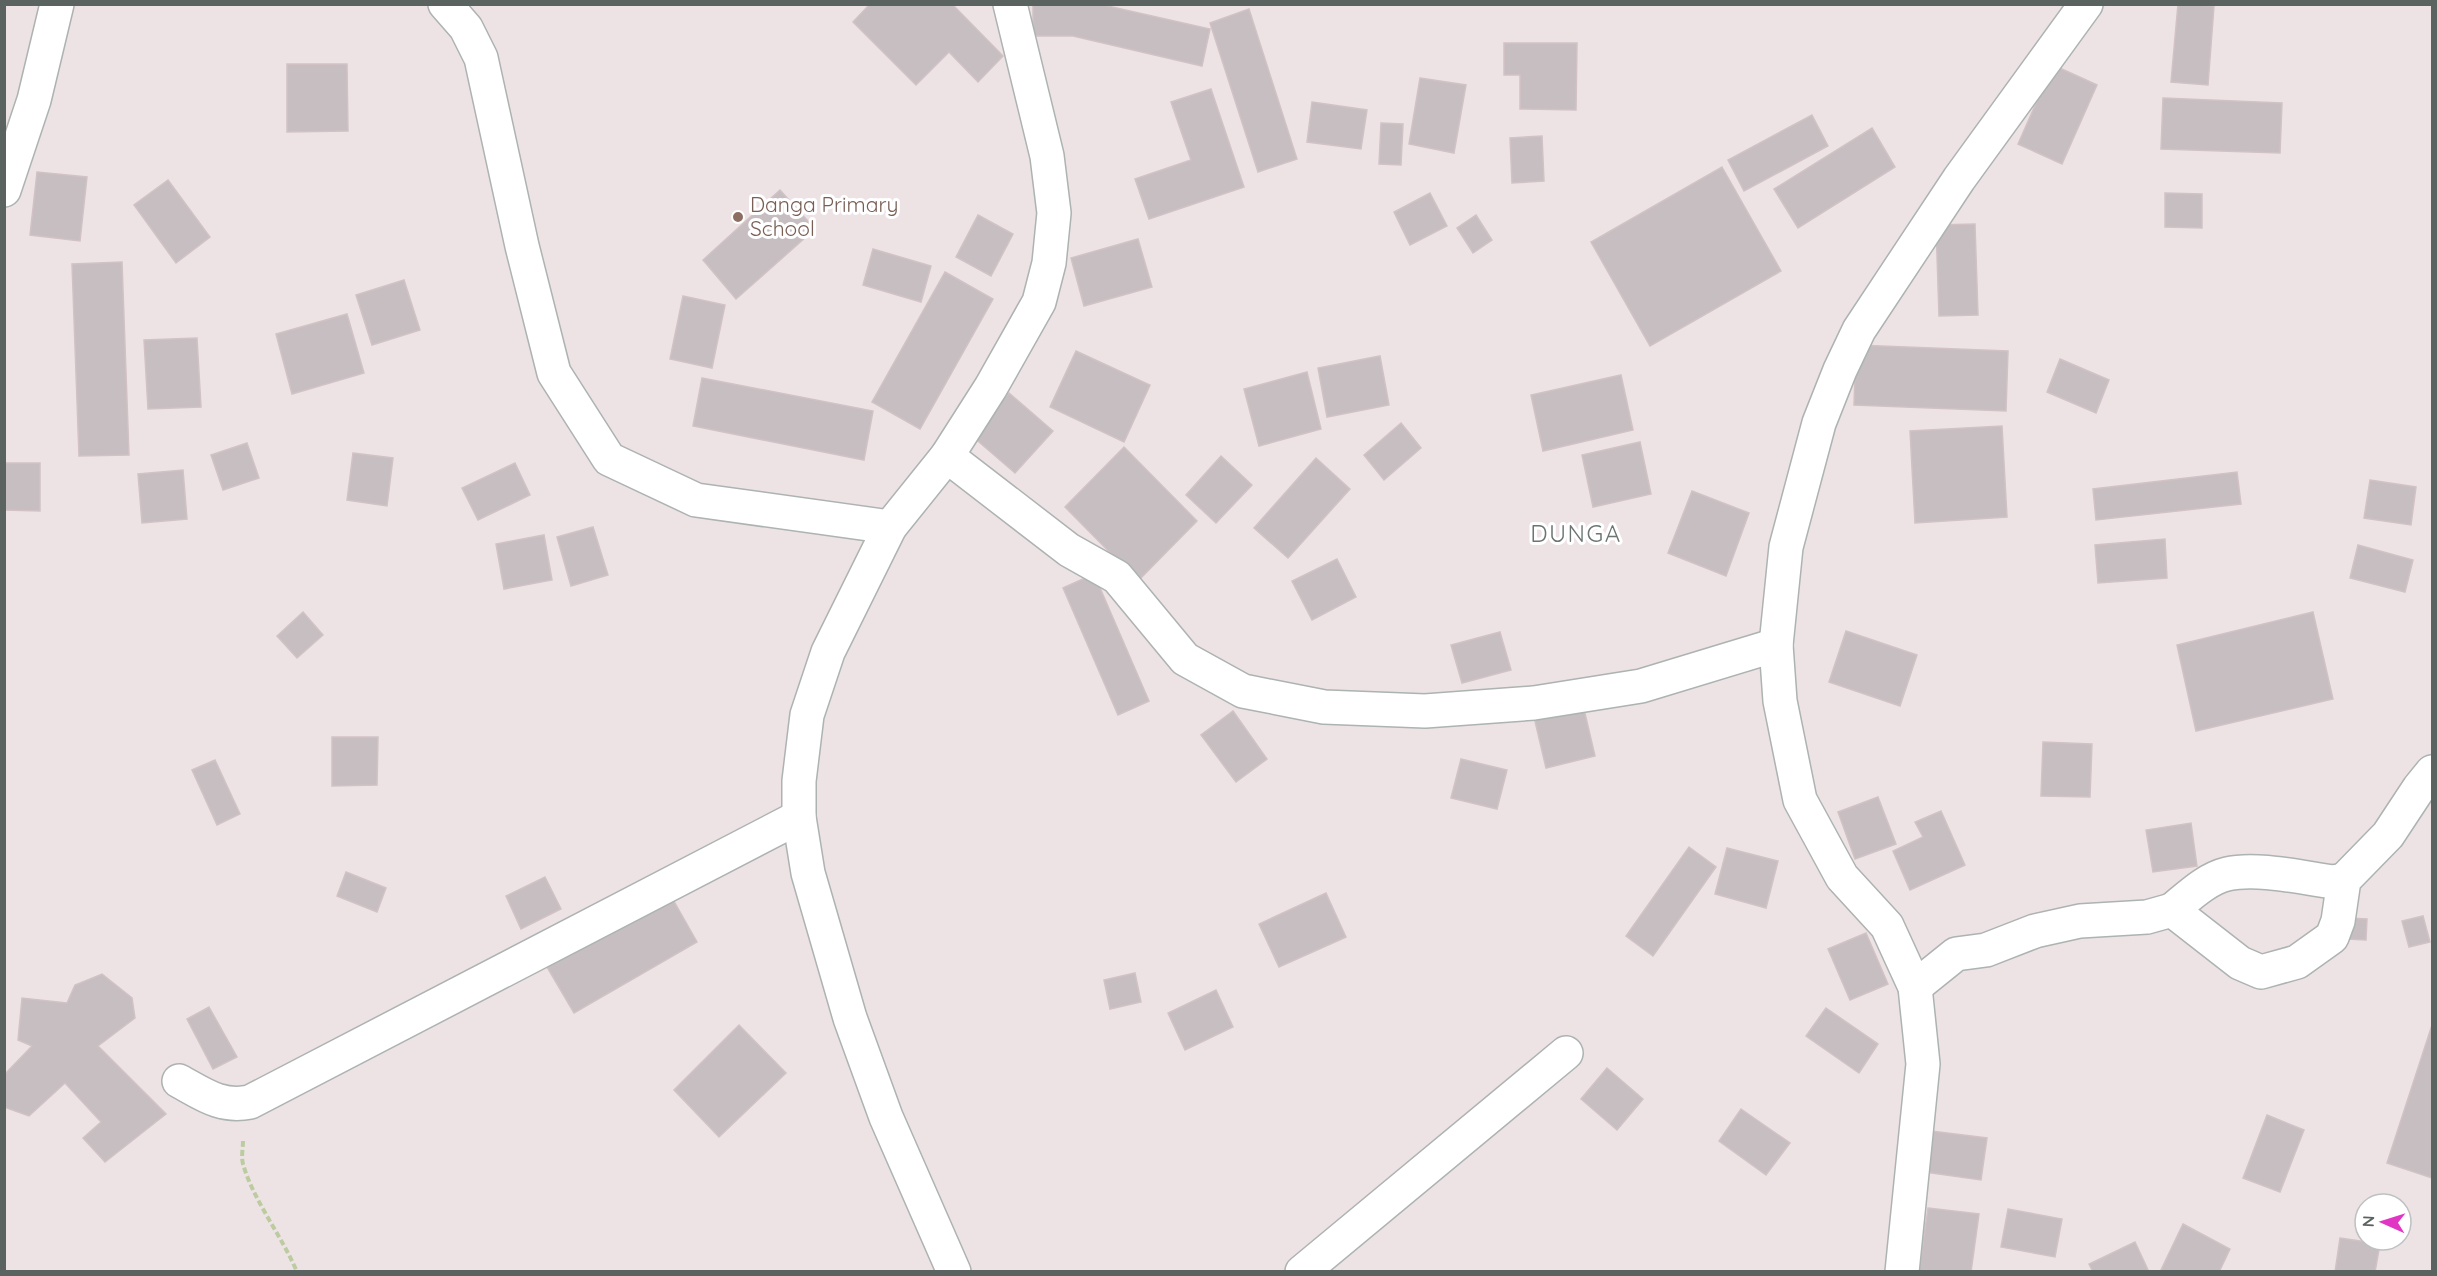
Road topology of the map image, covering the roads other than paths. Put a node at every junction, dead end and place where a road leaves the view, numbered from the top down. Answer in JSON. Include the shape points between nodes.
{"nodes":[{"id":1,"x":57,"y":4,"type":"edge"},
{"id":2,"x":445,"y":4,"type":"edge"},
{"id":3,"x":1010,"y":4,"type":"edge"},
{"id":4,"x":2086,"y":4,"type":"edge"},
{"id":5,"x":4,"y":190,"type":"edge"},
{"id":6,"x":947,"y":456,"type":"junction"},
{"id":7,"x":890,"y":528,"type":"junction"},
{"id":8,"x":1776,"y":645,"type":"junction"},
{"id":9,"x":2433,"y":772,"type":"edge"},
{"id":10,"x":799,"y":818,"type":"junction"},
{"id":11,"x":2344,"y":880,"type":"junction"},
{"id":12,"x":2172,"y":910,"type":"junction"},
{"id":13,"x":1916,"y":987,"type":"junction"},
{"id":14,"x":1566,"y":1053,"type":"dead end"},
{"id":15,"x":179,"y":1081,"type":"dead end"},
{"id":16,"x":954,"y":1272,"type":"edge"},
{"id":17,"x":1302,"y":1272,"type":"edge"},
{"id":18,"x":1902,"y":1272,"type":"edge"}],
"edges":[{"from":1,"to":5,"type":"street","via":[[34,100]]},
{"from":2,"to":7,"type":"street","via":[[466,28],[481,58],[554,373],[609,459],[696,501]]},
{"from":3,"to":6,"type":"street","via":[[1047,156],[1054,213],[1049,263],[1039,302]]},
{"from":4,"to":8,"type":"street","via":[[1959,179],[1859,330],[1844,360],[1819,423],[1786,547]]},
{"from":6,"to":7,"type":"street"},
{"from":6,"to":8,"type":"street","via":[[1069,550],[1118,578],[1185,658],[1243,691],[1324,708],[1425,711],[1534,703],[1641,686]]},
{"from":7,"to":10,"type":"street","via":[[828,651],[807,716]]},
{"from":8,"to":13,"type":"street","via":[[1780,701],[1800,800],[1842,877],[1887,926]]},
{"from":9,"to":11,"type":"street","via":[[2388,835]]},
{"from":10,"to":15,"type":"street","via":[[250,1102],[217,1102]]},
{"from":10,"to":16,"type":"street","via":[[808,873],[850,1018],[886,1117]]},
{"from":11,"to":12,"type":"street","via":[[2226,874],[2195,890]]},
{"from":11,"to":12,"type":"street","via":[[2332,937],[2297,962],[2261,972],[2240,963]]},
{"from":12,"to":13,"type":"street","via":[[2147,917],[2080,921],[2036,931],[1986,950],[1956,954]]},
{"from":13,"to":18,"type":"street","via":[[1923,1064]]},
{"from":14,"to":17,"type":"street"}]}
